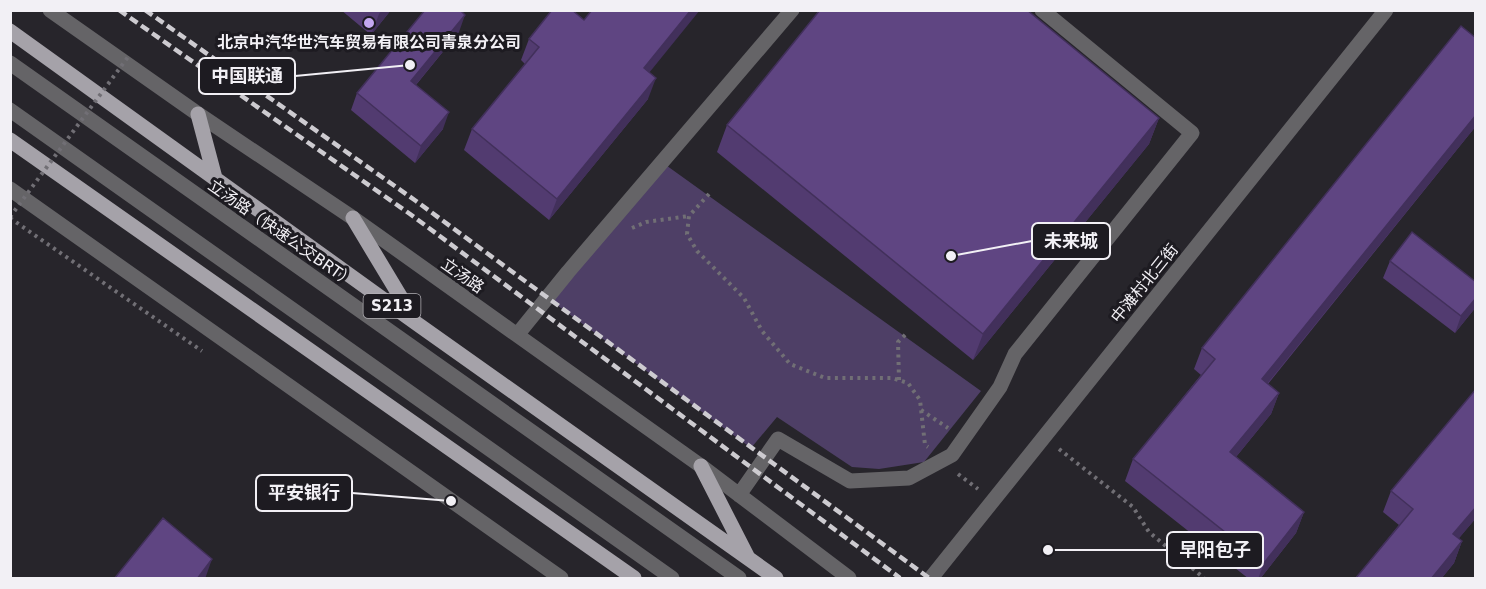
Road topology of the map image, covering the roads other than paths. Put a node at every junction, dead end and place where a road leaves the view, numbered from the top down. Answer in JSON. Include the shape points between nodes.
{"nodes":[{"id":1,"x":50,"y":10,"type":"edge"},
{"id":2,"x":792,"y":10,"type":"edge"},
{"id":3,"x":1042,"y":10,"type":"edge"},
{"id":4,"x":1386,"y":10,"type":"edge"},
{"id":5,"x":10,"y":31,"type":"edge"},
{"id":6,"x":10,"y":63,"type":"edge"},
{"id":7,"x":10,"y":110,"type":"edge"},
{"id":8,"x":198,"y":114,"type":"junction"},
{"id":9,"x":10,"y":140,"type":"edge"},
{"id":10,"x":215,"y":177,"type":"junction"},
{"id":11,"x":10,"y":189,"type":"edge"},
{"id":12,"x":352,"y":218,"type":"junction"},
{"id":13,"x":416,"y":323,"type":"junction"},
{"id":14,"x":517,"y":335,"type":"junction"},
{"id":15,"x":701,"y":466,"type":"junction"},
{"id":16,"x":739,"y":495,"type":"junction"},
{"id":17,"x":749,"y":559,"type":"junction"},
{"id":18,"x":561,"y":579,"type":"edge"},
{"id":19,"x":634,"y":579,"type":"edge"},
{"id":20,"x":672,"y":579,"type":"edge"},
{"id":21,"x":739,"y":579,"type":"edge"},
{"id":22,"x":776,"y":579,"type":"edge"},
{"id":23,"x":849,"y":579,"type":"edge"},
{"id":24,"x":931,"y":579,"type":"edge"}],
"edges":[{"from":1,"to":8,"type":"street","name":"立汤路","number":"S213"},
{"from":2,"to":14,"type":"street"},
{"from":3,"to":16,"type":"street","via":[[1192,134],[1015,354],[1000,387],[952,455],[909,478],[850,481],[778,439]]},
{"from":4,"to":24,"type":"street","name":"中滩村北三街"},
{"from":5,"to":10,"type":"main road","number":"S213"},
{"from":6,"to":21,"type":"street","name":"立汤路（快速公交BRT）"},
{"from":7,"to":20,"type":"street"},
{"from":8,"to":10,"type":"main road"},
{"from":8,"to":12,"type":"street","name":"立汤路","number":"S213"},
{"from":9,"to":19,"type":"main road"},
{"from":10,"to":13,"type":"main road","number":"S213"},
{"from":11,"to":18,"type":"street"},
{"from":12,"to":13,"type":"main road"},
{"from":12,"to":14,"type":"street","name":"立汤路","number":"S213"},
{"from":13,"to":17,"type":"main road","number":"S213"},
{"from":14,"to":15,"type":"street","name":"立汤路","number":"S213"},
{"from":15,"to":16,"type":"street","name":"立汤路","number":"S213"},
{"from":15,"to":17,"type":"main road"},
{"from":16,"to":23,"type":"street","name":"立汤路","number":"S213"},
{"from":17,"to":22,"type":"main road","number":"S213"}]}
